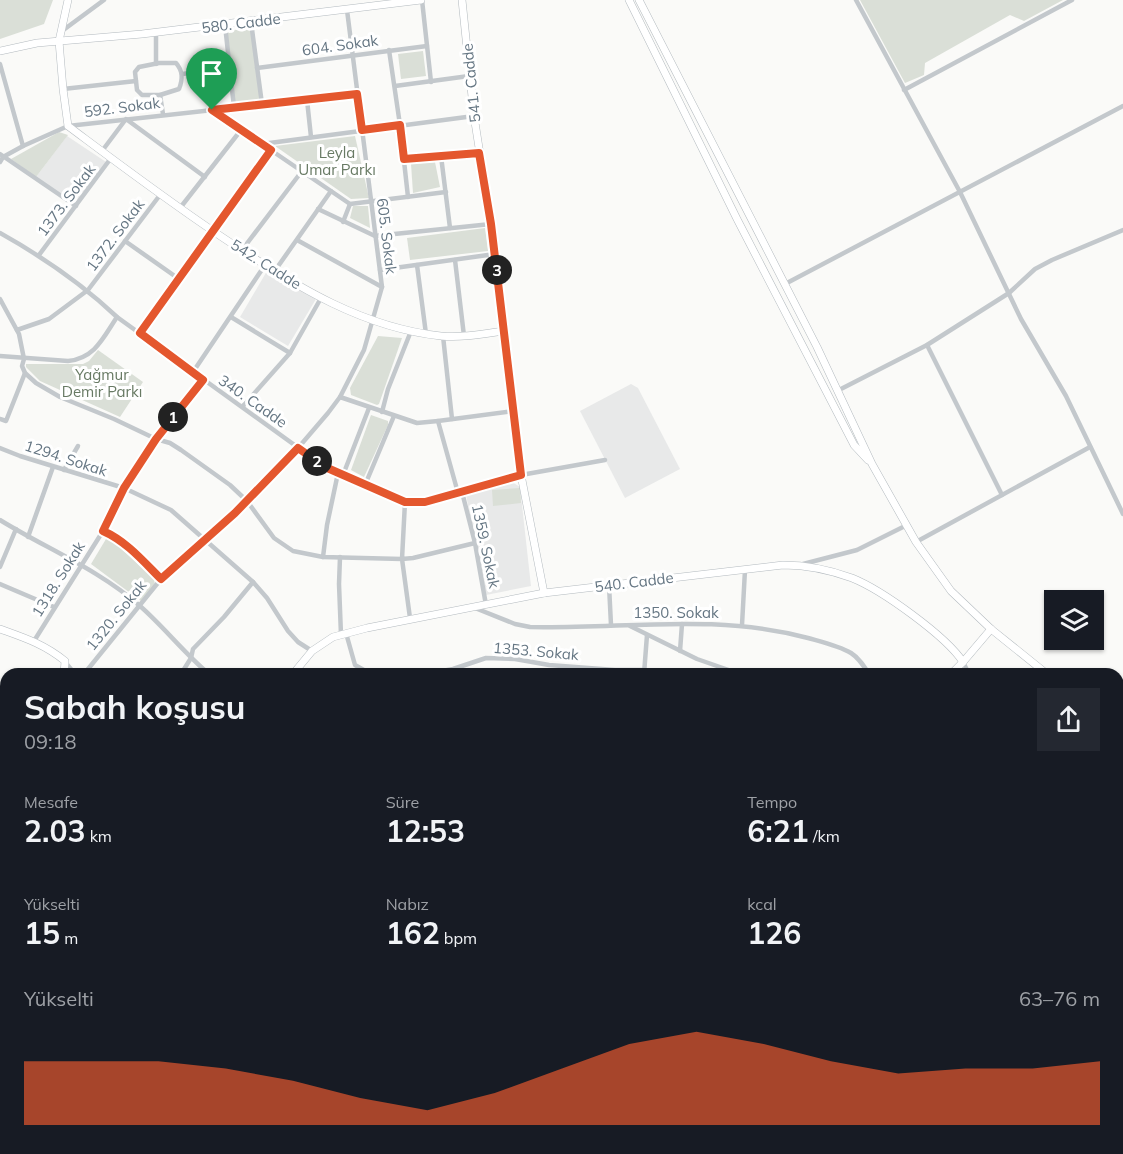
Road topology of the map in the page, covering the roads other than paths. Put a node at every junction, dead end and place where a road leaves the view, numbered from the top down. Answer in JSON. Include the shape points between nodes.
{"nodes":[{"id":1,"x":68,"y":0,"type":"edge"},
{"id":2,"x":104,"y":0,"type":"edge"},
{"id":3,"x":422,"y":0,"type":"edge"},
{"id":4,"x":462,"y":0,"type":"edge"},
{"id":5,"x":629,"y":0,"type":"edge"},
{"id":6,"x":639,"y":0,"type":"edge"},
{"id":7,"x":856,"y":0,"type":"edge"},
{"id":8,"x":1072,"y":0,"type":"edge"},
{"id":9,"x":347,"y":10,"type":"junction"},
{"id":10,"x":251,"y":22,"type":"junction"},
{"id":11,"x":225,"y":25,"type":"junction"},
{"id":12,"x":62,"y":31,"type":"junction"},
{"id":13,"x":156,"y":33,"type":"junction"},
{"id":14,"x":60,"y":41,"type":"junction"},
{"id":15,"x":427,"y":46,"type":"junction"},
{"id":16,"x":389,"y":50,"type":"junction"},
{"id":17,"x":0,"y":51,"type":"edge"},
{"id":18,"x":352,"y":54,"type":"junction"},
{"id":19,"x":0,"y":64,"type":"edge"},
{"id":20,"x":156,"y":64,"type":"junction"},
{"id":21,"x":230,"y":68,"type":"junction"},
{"id":22,"x":257,"y":68,"type":"junction"},
{"id":23,"x":182,"y":74,"type":"junction"},
{"id":24,"x":470,"y":76,"type":"junction"},
{"id":25,"x":136,"y":81,"type":"junction"},
{"id":26,"x":431,"y":82,"type":"junction"},
{"id":27,"x":395,"y":86,"type":"junction"},
{"id":28,"x":63,"y":89,"type":"junction"},
{"id":29,"x":904,"y":90,"type":"junction"},
{"id":30,"x":160,"y":94,"type":"junction"},
{"id":31,"x":357,"y":94,"type":"junction"},
{"id":32,"x":307,"y":100,"type":"junction"},
{"id":33,"x":262,"y":104,"type":"junction"},
{"id":34,"x":1123,"y":106,"type":"edge"},
{"id":35,"x":234,"y":107,"type":"junction"},
{"id":36,"x":212,"y":110,"type":"junction"},
{"id":37,"x":163,"y":114,"type":"junction"},
{"id":38,"x":474,"y":116,"type":"junction"},
{"id":39,"x":126,"y":119,"type":"junction"},
{"id":40,"x":400,"y":125,"type":"junction"},
{"id":41,"x":68,"y":126,"type":"junction"},
{"id":42,"x":241,"y":130,"type":"junction"},
{"id":43,"x":362,"y":130,"type":"junction"},
{"id":44,"x":311,"y":137,"type":"junction"},
{"id":45,"x":262,"y":144,"type":"junction"},
{"id":46,"x":23,"y":146,"type":"junction"},
{"id":47,"x":271,"y":150,"type":"junction"},
{"id":48,"x":102,"y":151,"type":"junction"},
{"id":49,"x":479,"y":153,"type":"junction"},
{"id":50,"x":441,"y":156,"type":"junction"},
{"id":51,"x":1,"y":158,"type":"edge"},
{"id":52,"x":111,"y":158,"type":"junction"},
{"id":53,"x":404,"y":159,"type":"junction"},
{"id":54,"x":302,"y":171,"type":"junction"},
{"id":55,"x":205,"y":177,"type":"junction"},
{"id":56,"x":331,"y":191,"type":"junction"},
{"id":57,"x":446,"y":192,"type":"junction"},
{"id":58,"x":960,"y":192,"type":"junction"},
{"id":59,"x":160,"y":195,"type":"junction"},
{"id":60,"x":408,"y":197,"type":"junction"},
{"id":61,"x":371,"y":201,"type":"junction"},
{"id":62,"x":350,"y":204,"type":"junction"},
{"id":63,"x":76,"y":206,"type":"junction"},
{"id":64,"x":179,"y":209,"type":"junction"},
{"id":65,"x":318,"y":209,"type":"junction"},
{"id":66,"x":343,"y":222,"type":"junction"},
{"id":67,"x":491,"y":224,"type":"junction"},
{"id":68,"x":450,"y":228,"type":"junction"},
{"id":69,"x":1123,"y":230,"type":"edge"},
{"id":70,"x":213,"y":231,"type":"junction"},
{"id":71,"x":0,"y":233,"type":"edge"},
{"id":72,"x":375,"y":236,"type":"junction"},
{"id":73,"x":297,"y":240,"type":"junction"},
{"id":74,"x":125,"y":241,"type":"junction"},
{"id":75,"x":242,"y":250,"type":"junction"},
{"id":76,"x":495,"y":254,"type":"junction"},
{"id":77,"x":39,"y":255,"type":"junction"},
{"id":78,"x":455,"y":260,"type":"junction"},
{"id":79,"x":265,"y":265,"type":"junction"},
{"id":80,"x":417,"y":265,"type":"junction"},
{"id":81,"x":380,"y":270,"type":"junction"},
{"id":82,"x":274,"y":272,"type":"junction"},
{"id":83,"x":179,"y":279,"type":"junction"},
{"id":84,"x":785,"y":284,"type":"junction"},
{"id":85,"x":382,"y":287,"type":"junction"},
{"id":86,"x":88,"y":290,"type":"junction"},
{"id":87,"x":1009,"y":293,"type":"junction"},
{"id":88,"x":321,"y":298,"type":"junction"},
{"id":89,"x":0,"y":299,"type":"edge"},
{"id":90,"x":117,"y":317,"type":"junction"},
{"id":91,"x":231,"y":317,"type":"junction"},
{"id":92,"x":372,"y":321,"type":"junction"},
{"id":93,"x":17,"y":330,"type":"junction"},
{"id":94,"x":411,"y":331,"type":"junction"},
{"id":95,"x":504,"y":331,"type":"junction"},
{"id":96,"x":140,"y":333,"type":"junction"},
{"id":97,"x":426,"y":334,"type":"junction"},
{"id":98,"x":443,"y":336,"type":"junction"},
{"id":99,"x":464,"y":336,"type":"junction"},
{"id":100,"x":927,"y":345,"type":"junction"},
{"id":101,"x":290,"y":353,"type":"junction"},
{"id":102,"x":0,"y":356,"type":"edge"},
{"id":103,"x":24,"y":359,"type":"junction"},
{"id":104,"x":193,"y":372,"type":"junction"},
{"id":105,"x":25,"y":373,"type":"junction"},
{"id":106,"x":203,"y":380,"type":"junction"},
{"id":107,"x":837,"y":391,"type":"junction"},
{"id":108,"x":339,"y":397,"type":"junction"},
{"id":109,"x":243,"y":406,"type":"junction"},
{"id":110,"x":369,"y":408,"type":"junction"},
{"id":111,"x":513,"y":411,"type":"junction"},
{"id":112,"x":382,"y":412,"type":"junction"},
{"id":113,"x":394,"y":416,"type":"junction"},
{"id":114,"x":0,"y":419,"type":"edge"},
{"id":115,"x":452,"y":419,"type":"junction"},
{"id":116,"x":438,"y":421,"type":"junction"},
{"id":117,"x":156,"y":439,"type":"junction"},
{"id":118,"x":78,"y":446,"type":"dead end"},
{"id":119,"x":1090,"y":447,"type":"junction"},
{"id":120,"x":0,"y":448,"type":"edge"},
{"id":121,"x":298,"y":448,"type":"junction"},
{"id":122,"x":605,"y":460,"type":"dead end"},
{"id":123,"x":872,"y":464,"type":"junction"},
{"id":124,"x":53,"y":467,"type":"junction"},
{"id":125,"x":64,"y":470,"type":"junction"},
{"id":126,"x":340,"y":474,"type":"junction"},
{"id":127,"x":521,"y":475,"type":"junction"},
{"id":128,"x":365,"y":485,"type":"junction"},
{"id":129,"x":124,"y":488,"type":"junction"},
{"id":130,"x":460,"y":493,"type":"junction"},
{"id":131,"x":1002,"y":495,"type":"junction"},
{"id":132,"x":247,"y":501,"type":"junction"},
{"id":133,"x":405,"y":502,"type":"junction"},
{"id":134,"x":1123,"y":514,"type":"edge"},
{"id":135,"x":0,"y":520,"type":"edge"},
{"id":136,"x":907,"y":525,"type":"junction"},
{"id":137,"x":16,"y":529,"type":"junction"},
{"id":138,"x":103,"y":531,"type":"junction"},
{"id":139,"x":28,"y":537,"type":"junction"},
{"id":140,"x":205,"y":540,"type":"junction"},
{"id":141,"x":916,"y":542,"type":"junction"},
{"id":142,"x":475,"y":543,"type":"junction"},
{"id":143,"x":323,"y":557,"type":"junction"},
{"id":144,"x":340,"y":557,"type":"junction"},
{"id":145,"x":402,"y":558,"type":"junction"},
{"id":146,"x":82,"y":564,"type":"junction"},
{"id":147,"x":802,"y":565,"type":"junction"},
{"id":148,"x":0,"y":567,"type":"edge"},
{"id":149,"x":745,"y":570,"type":"junction"},
{"id":150,"x":161,"y":579,"type":"junction"},
{"id":151,"x":253,"y":582,"type":"junction"},
{"id":152,"x":0,"y":584,"type":"edge"},
{"id":153,"x":609,"y":585,"type":"junction"},
{"id":154,"x":544,"y":592,"type":"junction"},
{"id":155,"x":486,"y":605,"type":"junction"},
{"id":156,"x":140,"y":606,"type":"junction"},
{"id":157,"x":54,"y":607,"type":"junction"},
{"id":158,"x":474,"y":607,"type":"junction"},
{"id":159,"x":410,"y":618,"type":"junction"},
{"id":160,"x":628,"y":624,"type":"junction"},
{"id":161,"x":682,"y":624,"type":"junction"},
{"id":162,"x":611,"y":625,"type":"junction"},
{"id":163,"x":742,"y":625,"type":"junction"},
{"id":164,"x":0,"y":629,"type":"edge"},
{"id":165,"x":991,"y":629,"type":"junction"},
{"id":166,"x":344,"y":634,"type":"junction"},
{"id":167,"x":647,"y":635,"type":"junction"},
{"id":168,"x":34,"y":641,"type":"junction"},
{"id":169,"x":312,"y":651,"type":"junction"},
{"id":170,"x":680,"y":651,"type":"junction"},
{"id":171,"x":191,"y":658,"type":"junction"},
{"id":172,"x":65,"y":661,"type":"junction"},
{"id":173,"x":963,"y":662,"type":"junction"},
{"id":174,"x":64,"y":668,"type":"edge"},
{"id":175,"x":70,"y":668,"type":"edge"},
{"id":176,"x":89,"y":668,"type":"edge"},
{"id":177,"x":185,"y":668,"type":"edge"},
{"id":178,"x":202,"y":668,"type":"edge"},
{"id":179,"x":298,"y":668,"type":"edge"},
{"id":180,"x":360,"y":668,"type":"edge"},
{"id":181,"x":456,"y":668,"type":"edge"},
{"id":182,"x":582,"y":668,"type":"edge"},
{"id":183,"x":644,"y":668,"type":"edge"},
{"id":184,"x":721,"y":668,"type":"edge"},
{"id":185,"x":865,"y":668,"type":"edge"},
{"id":186,"x":957,"y":668,"type":"edge"},
{"id":187,"x":966,"y":668,"type":"edge"},
{"id":188,"x":1040,"y":668,"type":"edge"}],
"edges":[{"from":1,"to":12,"type":"street"},
{"from":2,"to":12,"type":"street"},
{"from":3,"to":9,"type":"street","name":"580. Cadde"},
{"from":3,"to":15,"type":"street"},
{"from":4,"to":24,"type":"street","name":"541. Cadde"},
{"from":5,"to":123,"type":"street","via":[[854,445]]},
{"from":6,"to":84,"type":"street"},
{"from":7,"to":29,"type":"street"},
{"from":8,"to":29,"type":"street"},
{"from":9,"to":10,"type":"street","name":"580. Cadde"},
{"from":9,"to":18,"type":"street","name":"605. Sokak"},
{"from":10,"to":11,"type":"street","name":"580. Cadde"},
{"from":10,"to":22,"type":"street"},
{"from":11,"to":13,"type":"street","name":"580. Cadde"},
{"from":11,"to":21,"type":"street"},
{"from":12,"to":14,"type":"street"},
{"from":13,"to":14,"type":"street","name":"580. Cadde"},
{"from":13,"to":20,"type":"street"},
{"from":14,"to":17,"type":"street","name":"580. Cadde"},
{"from":14,"to":28,"type":"street"},
{"from":15,"to":16,"type":"street","name":"604. Sokak"},
{"from":15,"to":26,"type":"street"},
{"from":16,"to":18,"type":"street","name":"604. Sokak"},
{"from":16,"to":27,"type":"street"},
{"from":18,"to":22,"type":"street","name":"604. Sokak"},
{"from":18,"to":31,"type":"street","name":"605. Sokak"},
{"from":19,"to":46,"type":"street"},
{"from":20,"to":23,"type":"street","via":[[176,63]]},
{"from":20,"to":25,"type":"street","via":[[139,67]]},
{"from":21,"to":23,"type":"street"},
{"from":21,"to":35,"type":"street"},
{"from":22,"to":33,"type":"street"},
{"from":23,"to":30,"type":"street","via":[[179,89]]},
{"from":24,"to":26,"type":"street"},
{"from":24,"to":38,"type":"street","name":"541. Cadde"},
{"from":25,"to":28,"type":"street"},
{"from":25,"to":30,"type":"street","via":[[142,95]]},
{"from":26,"to":27,"type":"street"},
{"from":27,"to":40,"type":"street"},
{"from":28,"to":41,"type":"street"},
{"from":29,"to":58,"type":"street"},
{"from":30,"to":37,"type":"street"},
{"from":31,"to":32,"type":"street","name":"592. Sokak"},
{"from":31,"to":43,"type":"street","name":"605. Sokak"},
{"from":32,"to":33,"type":"street","name":"592. Sokak"},
{"from":32,"to":44,"type":"street"},
{"from":33,"to":35,"type":"street","name":"592. Sokak"},
{"from":34,"to":58,"type":"street"},
{"from":35,"to":36,"type":"street","name":"592. Sokak"},
{"from":36,"to":37,"type":"street","name":"592. Sokak"},
{"from":36,"to":42,"type":"street"},
{"from":37,"to":39,"type":"street","name":"592. Sokak"},
{"from":38,"to":40,"type":"street"},
{"from":38,"to":49,"type":"street","name":"541. Cadde"},
{"from":39,"to":41,"type":"street","name":"592. Sokak"},
{"from":39,"to":48,"type":"street","name":"1373. Sokak"},
{"from":39,"to":55,"type":"street"},
{"from":40,"to":43,"type":"street"},
{"from":40,"to":53,"type":"street"},
{"from":41,"to":46,"type":"street","name":"592. Sokak"},
{"from":41,"to":48,"type":"street","name":"542. Cadde"},
{"from":42,"to":45,"type":"street"},
{"from":42,"to":55,"type":"street"},
{"from":43,"to":44,"type":"street"},
{"from":43,"to":61,"type":"street","name":"605. Sokak"},
{"from":44,"to":45,"type":"street"},
{"from":45,"to":47,"type":"street"},
{"from":46,"to":51,"type":"street","name":"592. Sokak"},
{"from":47,"to":54,"type":"street"},
{"from":47,"to":70,"type":"street"},
{"from":48,"to":52,"type":"street","name":"542. Cadde"},
{"from":49,"to":50,"type":"street"},
{"from":49,"to":67,"type":"street","name":"541. Cadde"},
{"from":50,"to":53,"type":"street"},
{"from":50,"to":57,"type":"street"},
{"from":51,"to":63,"type":"street"},
{"from":52,"to":59,"type":"street","name":"542. Cadde"},
{"from":52,"to":63,"type":"street","name":"1373. Sokak"},
{"from":53,"to":60,"type":"street"},
{"from":54,"to":56,"type":"street"},
{"from":54,"to":75,"type":"street"},
{"from":55,"to":64,"type":"street"},
{"from":56,"to":62,"type":"street"},
{"from":56,"to":65,"type":"street"},
{"from":57,"to":60,"type":"street"},
{"from":57,"to":68,"type":"street"},
{"from":58,"to":84,"type":"street"},
{"from":58,"to":87,"type":"street"},
{"from":59,"to":64,"type":"street","name":"542. Cadde"},
{"from":59,"to":74,"type":"street","name":"1372. Sokak"},
{"from":60,"to":61,"type":"street"},
{"from":61,"to":62,"type":"street"},
{"from":61,"to":72,"type":"street","name":"605. Sokak"},
{"from":62,"to":66,"type":"street"},
{"from":63,"to":77,"type":"street","name":"1373. Sokak"},
{"from":64,"to":70,"type":"street","name":"542. Cadde"},
{"from":65,"to":66,"type":"street"},
{"from":65,"to":73,"type":"street"},
{"from":66,"to":72,"type":"street"},
{"from":67,"to":68,"type":"street"},
{"from":67,"to":76,"type":"street","name":"541. Cadde"},
{"from":68,"to":72,"type":"street"},
{"from":69,"to":87,"type":"street","via":[[1035,269]]},
{"from":70,"to":75,"type":"street","name":"542. Cadde"},
{"from":70,"to":83,"type":"street"},
{"from":71,"to":77,"type":"street","name":"340. Cadde"},
{"from":72,"to":81,"type":"street","name":"605. Sokak"},
{"from":73,"to":82,"type":"street"},
{"from":73,"to":85,"type":"street"},
{"from":74,"to":83,"type":"street"},
{"from":74,"to":86,"type":"street","name":"1372. Sokak"},
{"from":75,"to":79,"type":"street","name":"542. Cadde"},
{"from":76,"to":78,"type":"street"},
{"from":76,"to":95,"type":"street","name":"541. Cadde"},
{"from":77,"to":86,"type":"street","name":"340. Cadde"},
{"from":78,"to":80,"type":"street"},
{"from":78,"to":99,"type":"street"},
{"from":79,"to":82,"type":"street","name":"542. Cadde"},
{"from":79,"to":91,"type":"street"},
{"from":80,"to":81,"type":"street"},
{"from":80,"to":97,"type":"street"},
{"from":81,"to":85,"type":"street","name":"605. Sokak"},
{"from":82,"to":88,"type":"street","name":"542. Cadde"},
{"from":83,"to":96,"type":"street"},
{"from":84,"to":107,"type":"street"},
{"from":85,"to":92,"type":"street","name":"605. Sokak"},
{"from":86,"to":90,"type":"street","name":"340. Cadde"},
{"from":86,"to":93,"type":"street","name":"1372. Sokak","via":[[49,319]]},
{"from":87,"to":100,"type":"street"},
{"from":87,"to":119,"type":"street"},
{"from":88,"to":92,"type":"street","name":"542. Cadde"},
{"from":88,"to":101,"type":"street"},
{"from":89,"to":93,"type":"street"},
{"from":90,"to":96,"type":"street","name":"340. Cadde"},
{"from":90,"to":103,"type":"street","via":[[88,356],[68,361]]},
{"from":91,"to":101,"type":"street"},
{"from":91,"to":104,"type":"street"},
{"from":92,"to":94,"type":"street","name":"542. Cadde"},
{"from":92,"to":108,"type":"street","name":"605. Sokak","via":[[364,350]]},
{"from":93,"to":103,"type":"street"},
{"from":94,"to":97,"type":"street","name":"542. Cadde"},
{"from":94,"to":112,"type":"street"},
{"from":95,"to":99,"type":"street","name":"542. Cadde"},
{"from":95,"to":111,"type":"street","name":"541. Cadde"},
{"from":96,"to":104,"type":"street","name":"340. Cadde"},
{"from":97,"to":98,"type":"street","name":"542. Cadde"},
{"from":98,"to":99,"type":"street","name":"542. Cadde"},
{"from":98,"to":115,"type":"street"},
{"from":100,"to":107,"type":"street"},
{"from":100,"to":131,"type":"street"},
{"from":101,"to":109,"type":"street"},
{"from":102,"to":103,"type":"street"},
{"from":103,"to":105,"type":"street"},
{"from":104,"to":106,"type":"street","name":"340. Cadde"},
{"from":105,"to":114,"type":"street","via":[[6,422]]},
{"from":105,"to":117,"type":"street","via":[[60,397]]},
{"from":106,"to":109,"type":"street","name":"340. Cadde"},
{"from":106,"to":117,"type":"street","name":"1318. Sokak"},
{"from":107,"to":123,"type":"street"},
{"from":108,"to":110,"type":"street"},
{"from":108,"to":121,"type":"street","name":"1320. Sokak"},
{"from":109,"to":121,"type":"street","name":"340. Cadde"},
{"from":110,"to":112,"type":"street"},
{"from":110,"to":126,"type":"street"},
{"from":111,"to":115,"type":"street"},
{"from":111,"to":127,"type":"street","name":"541. Cadde"},
{"from":112,"to":113,"type":"street"},
{"from":113,"to":116,"type":"street","via":[[417,423]]},
{"from":113,"to":128,"type":"street"},
{"from":115,"to":116,"type":"street"},
{"from":116,"to":130,"type":"street","name":"1359. Sokak"},
{"from":117,"to":129,"type":"street","name":"1318. Sokak"},
{"from":117,"to":132,"type":"street","via":[[170,443],[216,474]]},
{"from":118,"to":125,"type":"street"},
{"from":119,"to":131,"type":"street"},
{"from":119,"to":134,"type":"street"},
{"from":120,"to":124,"type":"street","name":"1294. Sokak"},
{"from":121,"to":126,"type":"street","name":"340. Cadde"},
{"from":121,"to":132,"type":"street","name":"1320. Sokak"},
{"from":122,"to":127,"type":"street","name":"340. Cadde"},
{"from":123,"to":136,"type":"street"},
{"from":124,"to":125,"type":"street","name":"1294. Sokak"},
{"from":124,"to":139,"type":"street"},
{"from":125,"to":129,"type":"street","name":"1294. Sokak"},
{"from":126,"to":128,"type":"street","name":"340. Cadde"},
{"from":126,"to":143,"type":"street"},
{"from":127,"to":130,"type":"street","name":"340. Cadde"},
{"from":127,"to":154,"type":"street","name":"541. Cadde"},
{"from":128,"to":133,"type":"street","name":"340. Cadde"},
{"from":129,"to":138,"type":"street","name":"1318. Sokak"},
{"from":129,"to":140,"type":"street","name":"1294. Sokak","via":[[171,510]]},
{"from":130,"to":133,"type":"street","name":"340. Cadde","via":[[425,502]]},
{"from":130,"to":142,"type":"street","name":"1359. Sokak"},
{"from":131,"to":141,"type":"street"},
{"from":132,"to":140,"type":"street","name":"1320. Sokak"},
{"from":132,"to":143,"type":"street","via":[[274,538],[293,551]]},
{"from":133,"to":145,"type":"street"},
{"from":135,"to":137,"type":"street"},
{"from":136,"to":141,"type":"street"},
{"from":136,"to":147,"type":"street","via":[[857,550]]},
{"from":137,"to":139,"type":"street"},
{"from":137,"to":148,"type":"street"},
{"from":138,"to":146,"type":"street","name":"1318. Sokak"},
{"from":138,"to":150,"type":"street","via":[[136,553]]},
{"from":139,"to":146,"type":"street"},
{"from":140,"to":150,"type":"street","name":"1320. Sokak"},
{"from":140,"to":151,"type":"street","name":"1294. Sokak"},
{"from":141,"to":165,"type":"street","via":[[951,591]]},
{"from":142,"to":145,"type":"street","via":[[432,555]]},
{"from":142,"to":155,"type":"street","name":"1359. Sokak"},
{"from":143,"to":144,"type":"street"},
{"from":144,"to":145,"type":"street"},
{"from":144,"to":166,"type":"street"},
{"from":145,"to":159,"type":"street"},
{"from":146,"to":156,"type":"street"},
{"from":146,"to":157,"type":"street","name":"1318. Sokak"},
{"from":147,"to":149,"type":"street","name":"540. Cadde"},
{"from":147,"to":173,"type":"street","name":"540. Cadde","via":[[853,579],[906,610],[957,652]]},
{"from":149,"to":153,"type":"street","name":"540. Cadde"},
{"from":149,"to":163,"type":"street"},
{"from":150,"to":156,"type":"street","name":"1320. Sokak"},
{"from":151,"to":169,"type":"street","name":"1294. Sokak","via":[[288,632]]},
{"from":151,"to":171,"type":"street","via":[[193,649]]},
{"from":152,"to":157,"type":"street"},
{"from":153,"to":154,"type":"street","name":"540. Cadde"},
{"from":153,"to":162,"type":"street"},
{"from":154,"to":155,"type":"street","name":"540. Cadde"},
{"from":155,"to":158,"type":"street","name":"540. Cadde"},
{"from":156,"to":171,"type":"street"},
{"from":156,"to":176,"type":"street","name":"1320. Sokak"},
{"from":157,"to":168,"type":"street","name":"1318. Sokak"},
{"from":158,"to":159,"type":"street","name":"540. Cadde"},
{"from":158,"to":162,"type":"street","name":"1350. Sokak","via":[[530,627]]},
{"from":159,"to":166,"type":"street","name":"540. Cadde"},
{"from":160,"to":161,"type":"street","name":"1350. Sokak"},
{"from":160,"to":162,"type":"street","name":"1350. Sokak"},
{"from":160,"to":167,"type":"street"},
{"from":161,"to":163,"type":"street","name":"1350. Sokak"},
{"from":161,"to":170,"type":"street"},
{"from":163,"to":185,"type":"street","name":"1350. Sokak","via":[[777,630],[847,651]]},
{"from":164,"to":168,"type":"street"},
{"from":165,"to":173,"type":"street"},
{"from":165,"to":188,"type":"street"},
{"from":166,"to":169,"type":"street","name":"540. Cadde"},
{"from":166,"to":180,"type":"street","via":[[355,665]]},
{"from":167,"to":170,"type":"street"},
{"from":167,"to":183,"type":"street"},
{"from":168,"to":172,"type":"street"},
{"from":169,"to":179,"type":"street","name":"540. Cadde"},
{"from":170,"to":184,"type":"street"},
{"from":171,"to":177,"type":"street"},
{"from":171,"to":178,"type":"street"},
{"from":172,"to":174,"type":"street"},
{"from":172,"to":175,"type":"street"},
{"from":173,"to":186,"type":"street"},
{"from":173,"to":187,"type":"street"},
{"from":181,"to":182,"type":"street","name":"1353. Sokak","via":[[486,658]]}]}
